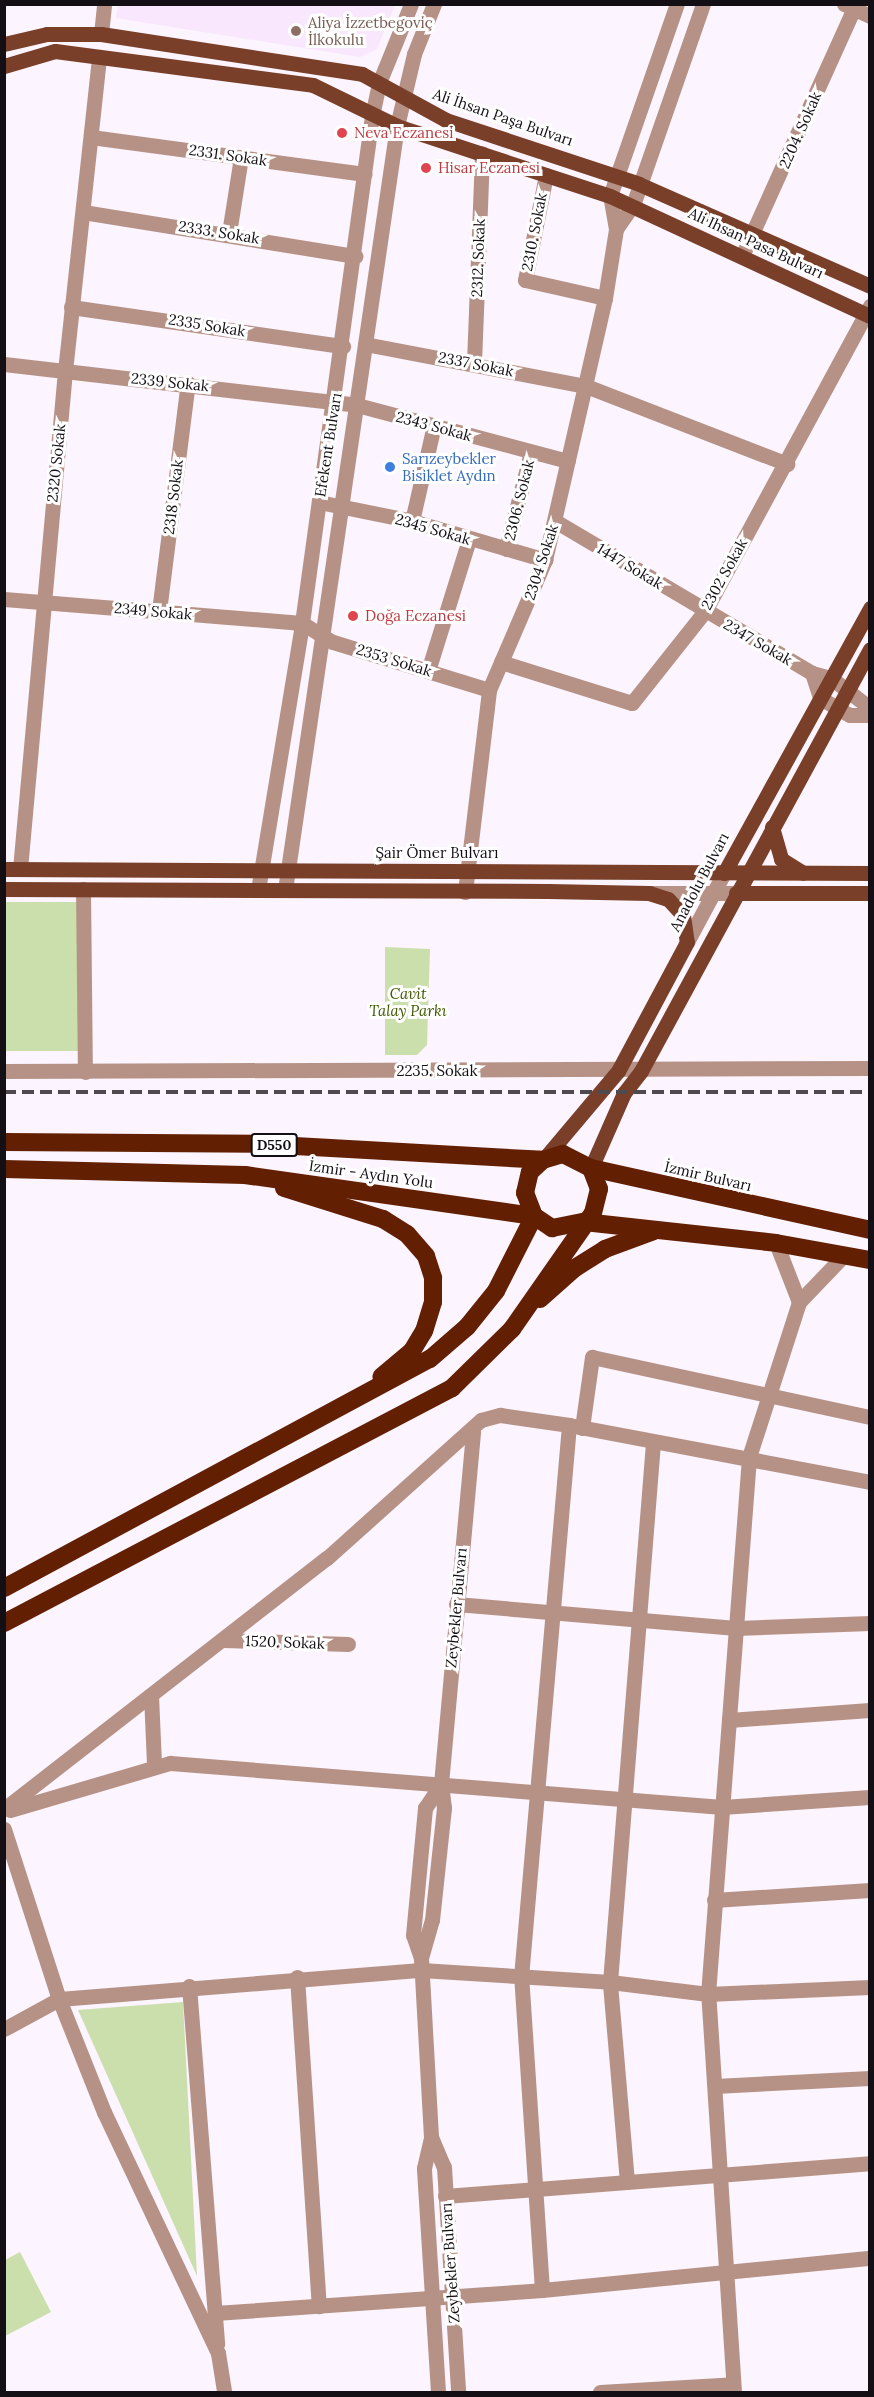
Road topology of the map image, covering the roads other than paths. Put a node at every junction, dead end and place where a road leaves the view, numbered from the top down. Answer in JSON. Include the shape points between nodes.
{"nodes":[{"id":1,"x":104,"y":4,"type":"edge"},
{"id":2,"x":411,"y":4,"type":"edge"},
{"id":3,"x":435,"y":4,"type":"edge"},
{"id":4,"x":677,"y":4,"type":"edge"},
{"id":5,"x":703,"y":4,"type":"edge"},
{"id":6,"x":852,"y":6,"type":"edge"},
{"id":7,"x":870,"y":16,"type":"edge"},
{"id":8,"x":101,"y":34,"type":"junction"},
{"id":9,"x":4,"y":44,"type":"edge"},
{"id":10,"x":99,"y":57,"type":"junction"},
{"id":11,"x":4,"y":66,"type":"edge"},
{"id":12,"x":379,"y":83,"type":"junction"},
{"id":13,"x":403,"y":99,"type":"junction"},
{"id":14,"x":372,"y":116,"type":"junction"},
{"id":15,"x":397,"y":126,"type":"junction"},
{"id":16,"x":91,"y":137,"type":"junction"},
{"id":17,"x":482,"y":153,"type":"junction"},
{"id":18,"x":241,"y":157,"type":"junction"},
{"id":19,"x":365,"y":174,"type":"junction"},
{"id":20,"x":546,"y":174,"type":"junction"},
{"id":21,"x":616,"y":176,"type":"junction"},
{"id":22,"x":639,"y":184,"type":"junction"},
{"id":23,"x":610,"y":195,"type":"junction"},
{"id":24,"x":633,"y":206,"type":"junction"},
{"id":25,"x":82,"y":212,"type":"junction"},
{"id":26,"x":616,"y":229,"type":"junction"},
{"id":27,"x":754,"y":231,"type":"junction"},
{"id":28,"x":229,"y":233,"type":"junction"},
{"id":29,"x":355,"y":256,"type":"junction"},
{"id":30,"x":742,"y":256,"type":"junction"},
{"id":31,"x":870,"y":286,"type":"edge"},
{"id":32,"x":605,"y":298,"type":"junction"},
{"id":33,"x":71,"y":307,"type":"junction"},
{"id":34,"x":868,"y":312,"type":"edge"},
{"id":35,"x":365,"y":344,"type":"junction"},
{"id":36,"x":343,"y":346,"type":"junction"},
{"id":37,"x":474,"y":363,"type":"junction"},
{"id":38,"x":4,"y":364,"type":"edge"},
{"id":39,"x":65,"y":371,"type":"junction"},
{"id":40,"x":188,"y":383,"type":"junction"},
{"id":41,"x":586,"y":386,"type":"junction"},
{"id":42,"x":335,"y":403,"type":"junction"},
{"id":43,"x":357,"y":405,"type":"junction"},
{"id":44,"x":434,"y":425,"type":"junction"},
{"id":45,"x":531,"y":452,"type":"junction"},
{"id":46,"x":568,"y":461,"type":"junction"},
{"id":47,"x":785,"y":463,"type":"junction"},
{"id":48,"x":320,"y":502,"type":"junction"},
{"id":49,"x":341,"y":507,"type":"junction"},
{"id":50,"x":412,"y":521,"type":"junction"},
{"id":51,"x":555,"y":521,"type":"junction"},
{"id":52,"x":469,"y":539,"type":"junction"},
{"id":53,"x":506,"y":549,"type":"junction"},
{"id":54,"x":545,"y":560,"type":"junction"},
{"id":55,"x":4,"y":599,"type":"edge"},
{"id":56,"x":43,"y":602,"type":"junction"},
{"id":57,"x":870,"y":608,"type":"edge"},
{"id":58,"x":159,"y":611,"type":"junction"},
{"id":59,"x":705,"y":611,"type":"junction"},
{"id":60,"x":302,"y":623,"type":"junction"},
{"id":61,"x":321,"y":631,"type":"junction"},
{"id":62,"x":870,"y":649,"type":"edge"},
{"id":63,"x":501,"y":662,"type":"junction"},
{"id":64,"x":428,"y":671,"type":"junction"},
{"id":65,"x":812,"y":673,"type":"junction"},
{"id":66,"x":831,"y":678,"type":"junction"},
{"id":67,"x":848,"y":688,"type":"junction"},
{"id":68,"x":489,"y":690,"type":"junction"},
{"id":69,"x":820,"y":698,"type":"junction"},
{"id":70,"x":837,"y":708,"type":"junction"},
{"id":71,"x":870,"y":708,"type":"edge"},
{"id":72,"x":870,"y":715,"type":"edge"},
{"id":73,"x":772,"y":827,"type":"junction"},
{"id":74,"x":4,"y":869,"type":"edge"},
{"id":75,"x":20,"y":869,"type":"junction"},
{"id":76,"x":261,"y":870,"type":"junction"},
{"id":77,"x":466,"y":870,"type":"junction"},
{"id":78,"x":288,"y":871,"type":"junction"},
{"id":79,"x":724,"y":873,"type":"junction"},
{"id":80,"x":747,"y":873,"type":"junction"},
{"id":81,"x":802,"y":873,"type":"junction"},
{"id":82,"x":870,"y":873,"type":"edge"},
{"id":83,"x":4,"y":889,"type":"edge"},
{"id":84,"x":83,"y":889,"type":"junction"},
{"id":85,"x":258,"y":890,"type":"junction"},
{"id":86,"x":285,"y":890,"type":"junction"},
{"id":87,"x":465,"y":892,"type":"junction"},
{"id":88,"x":649,"y":893,"type":"junction"},
{"id":89,"x":713,"y":893,"type":"junction"},
{"id":90,"x":736,"y":893,"type":"junction"},
{"id":91,"x":870,"y":893,"type":"edge"},
{"id":92,"x":687,"y":942,"type":"junction"},
{"id":93,"x":870,"y":1068,"type":"edge"},
{"id":94,"x":4,"y":1071,"type":"edge"},
{"id":95,"x":618,"y":1071,"type":"junction"},
{"id":96,"x":641,"y":1071,"type":"junction"},
{"id":97,"x":85,"y":1072,"type":"junction"},
{"id":98,"x":4,"y":1142,"type":"edge"},
{"id":99,"x":543,"y":1160,"type":"junction"},
{"id":100,"x":591,"y":1168,"type":"junction"},
{"id":101,"x":4,"y":1169,"type":"edge"},
{"id":102,"x":245,"y":1175,"type":"junction"},
{"id":103,"x":534,"y":1216,"type":"junction"},
{"id":104,"x":584,"y":1222,"type":"junction"},
{"id":105,"x":658,"y":1229,"type":"junction"},
{"id":106,"x":870,"y":1230,"type":"edge"},
{"id":107,"x":776,"y":1243,"type":"junction"},
{"id":108,"x":845,"y":1254,"type":"junction"},
{"id":109,"x":870,"y":1260,"type":"edge"},
{"id":110,"x":799,"y":1302,"type":"junction"},
{"id":111,"x":512,"y":1329,"type":"junction"},
{"id":112,"x":768,"y":1392,"type":"junction"},
{"id":113,"x":347,"y":1405,"type":"junction"},
{"id":114,"x":870,"y":1417,"type":"edge"},
{"id":115,"x":575,"y":1427,"type":"junction"},
{"id":116,"x":473,"y":1431,"type":"junction"},
{"id":117,"x":653,"y":1443,"type":"junction"},
{"id":118,"x":749,"y":1457,"type":"junction"},
{"id":119,"x":870,"y":1482,"type":"edge"},
{"id":120,"x":4,"y":1588,"type":"edge"},
{"id":121,"x":456,"y":1604,"type":"junction"},
{"id":122,"x":550,"y":1613,"type":"junction"},
{"id":123,"x":641,"y":1621,"type":"junction"},
{"id":124,"x":4,"y":1623,"type":"edge"},
{"id":125,"x":870,"y":1623,"type":"edge"},
{"id":126,"x":736,"y":1628,"type":"junction"},
{"id":127,"x":223,"y":1640,"type":"junction"},
{"id":128,"x":348,"y":1644,"type":"dead end"},
{"id":129,"x":151,"y":1695,"type":"junction"},
{"id":130,"x":870,"y":1710,"type":"edge"},
{"id":131,"x":729,"y":1720,"type":"junction"},
{"id":132,"x":154,"y":1765,"type":"junction"},
{"id":133,"x":441,"y":1784,"type":"junction"},
{"id":134,"x":536,"y":1791,"type":"junction"},
{"id":135,"x":870,"y":1797,"type":"edge"},
{"id":136,"x":625,"y":1799,"type":"junction"},
{"id":137,"x":722,"y":1807,"type":"junction"},
{"id":138,"x":4,"y":1810,"type":"edge"},
{"id":139,"x":4,"y":1830,"type":"edge"},
{"id":140,"x":870,"y":1890,"type":"edge"},
{"id":141,"x":714,"y":1900,"type":"junction"},
{"id":142,"x":421,"y":1964,"type":"junction"},
{"id":143,"x":297,"y":1977,"type":"junction"},
{"id":144,"x":521,"y":1977,"type":"junction"},
{"id":145,"x":610,"y":1982,"type":"junction"},
{"id":146,"x":189,"y":1986,"type":"junction"},
{"id":147,"x":870,"y":1987,"type":"edge"},
{"id":148,"x":708,"y":1994,"type":"junction"},
{"id":149,"x":58,"y":1999,"type":"junction"},
{"id":150,"x":4,"y":2029,"type":"edge"},
{"id":151,"x":870,"y":2078,"type":"edge"},
{"id":152,"x":714,"y":2086,"type":"junction"},
{"id":153,"x":431,"y":2137,"type":"junction"},
{"id":154,"x":870,"y":2163,"type":"edge"},
{"id":155,"x":721,"y":2175,"type":"junction"},
{"id":156,"x":627,"y":2182,"type":"junction"},
{"id":157,"x":536,"y":2188,"type":"junction"},
{"id":158,"x":445,"y":2196,"type":"junction"},
{"id":159,"x":870,"y":2258,"type":"edge"},
{"id":160,"x":727,"y":2273,"type":"junction"},
{"id":161,"x":542,"y":2290,"type":"junction"},
{"id":162,"x":452,"y":2295,"type":"junction"},
{"id":163,"x":432,"y":2297,"type":"junction"},
{"id":164,"x":319,"y":2306,"type":"junction"},
{"id":165,"x":215,"y":2313,"type":"junction"},
{"id":166,"x":218,"y":2353,"type":"junction"},
{"id":167,"x":734,"y":2388,"type":"edge"},
{"id":168,"x":224,"y":2392,"type":"edge"},
{"id":169,"x":438,"y":2392,"type":"edge"},
{"id":170,"x":458,"y":2392,"type":"edge"},
{"id":171,"x":600,"y":2392,"type":"edge"}],
"edges":[{"from":1,"to":8,"type":"street"},
{"from":2,"to":12,"type":"street","name":"Efekent Bulvarı"},
{"from":3,"to":13,"type":"street","name":"Efekent Bulvarı"},
{"from":4,"to":21,"type":"street"},
{"from":5,"to":22,"type":"street"},
{"from":6,"to":7,"type":"street"},
{"from":6,"to":27,"type":"street","name":"2204. Sokak"},
{"from":8,"to":9,"type":"main road","name":"Ali İhsan Paşa Bulvarı","via":[[47,34]]},
{"from":8,"to":12,"type":"main road","name":"Ali İhsan Paşa Bulvarı","via":[[299,62],[362,74]]},
{"from":10,"to":11,"type":"main road","via":[[55,51]]},
{"from":10,"to":14,"type":"main road","via":[[313,85]]},
{"from":10,"to":16,"type":"street","name":"2320 Sokak"},
{"from":12,"to":13,"type":"main road","name":"Ali İhsan Paşa Bulvarı"},
{"from":12,"to":14,"type":"street","name":"Efekent Bulvarı"},
{"from":13,"to":15,"type":"street","name":"Efekent Bulvarı"},
{"from":13,"to":21,"type":"main road","name":"Ali İhsan Paşa Bulvarı","via":[[446,120]]},
{"from":14,"to":15,"type":"main road"},
{"from":14,"to":19,"type":"street","name":"Efekent Bulvarı"},
{"from":15,"to":17,"type":"main road"},
{"from":15,"to":35,"type":"street","name":"Efekent Bulvarı"},
{"from":16,"to":18,"type":"street","name":"2331. Sokak"},
{"from":16,"to":25,"type":"street","name":"2320 Sokak"},
{"from":17,"to":20,"type":"main road"},
{"from":17,"to":37,"type":"street","name":"2312. Sokak"},
{"from":18,"to":19,"type":"street","name":"2331. Sokak"},
{"from":18,"to":28,"type":"street"},
{"from":19,"to":29,"type":"street","name":"Efekent Bulvarı"},
{"from":20,"to":23,"type":"main road"},
{"from":20,"to":32,"type":"street","name":"2310. Sokak","via":[[525,280]]},
{"from":21,"to":22,"type":"main road","name":"Ali İhsan Paşa Bulvarı"},
{"from":21,"to":23,"type":"street"},
{"from":22,"to":24,"type":"street"},
{"from":22,"to":27,"type":"main road","name":"Ali İhsan Paşa Bulvarı"},
{"from":23,"to":24,"type":"main road"},
{"from":23,"to":26,"type":"street"},
{"from":24,"to":26,"type":"street"},
{"from":24,"to":30,"type":"main road","name":"Ali Ihsan Pasa Bulvarı"},
{"from":25,"to":28,"type":"street","name":"2333. Sokak"},
{"from":25,"to":33,"type":"street","name":"2320 Sokak"},
{"from":26,"to":32,"type":"street","name":"2304 Sokak"},
{"from":27,"to":30,"type":"street","name":"2204. Sokak"},
{"from":27,"to":31,"type":"main road","name":"Ali İhsan Paşa Bulvarı"},
{"from":28,"to":29,"type":"street","name":"2333. Sokak"},
{"from":29,"to":36,"type":"street","name":"Efekent Bulvarı"},
{"from":30,"to":34,"type":"main road","name":"Ali Ihsan Pasa Bulvarı"},
{"from":32,"to":41,"type":"street","name":"2304 Sokak"},
{"from":33,"to":36,"type":"street","name":"2335 Sokak"},
{"from":33,"to":39,"type":"street","name":"2320 Sokak"},
{"from":34,"to":47,"type":"street","name":"2302 Sokak"},
{"from":35,"to":37,"type":"street","name":"2337 Sokak"},
{"from":35,"to":43,"type":"street","name":"Efekent Bulvarı"},
{"from":36,"to":42,"type":"street","name":"Efekent Bulvarı"},
{"from":37,"to":41,"type":"street","name":"2337 Sokak"},
{"from":38,"to":39,"type":"street","name":"2339 Sokak"},
{"from":39,"to":40,"type":"street","name":"2339 Sokak"},
{"from":39,"to":56,"type":"street","name":"2320 Sokak"},
{"from":40,"to":42,"type":"street","name":"2339 Sokak"},
{"from":40,"to":58,"type":"street","name":"2318 Sokak"},
{"from":41,"to":46,"type":"street","name":"2304 Sokak"},
{"from":41,"to":47,"type":"street","name":"2337 Sokak"},
{"from":42,"to":43,"type":"street","name":"2343 Sokak"},
{"from":42,"to":48,"type":"street","name":"Efekent Bulvarı"},
{"from":43,"to":44,"type":"street","name":"2343 Sokak"},
{"from":43,"to":49,"type":"street","name":"Efekent Bulvarı"},
{"from":44,"to":45,"type":"street","name":"2343 Sokak"},
{"from":44,"to":50,"type":"street"},
{"from":45,"to":46,"type":"street","name":"2343 Sokak"},
{"from":45,"to":53,"type":"street","name":"2306. Sokak"},
{"from":46,"to":51,"type":"street","name":"2304 Sokak"},
{"from":47,"to":59,"type":"street","name":"2302 Sokak"},
{"from":48,"to":49,"type":"street","name":"2345 Sokak"},
{"from":48,"to":60,"type":"street","name":"Efekent Bulvarı"},
{"from":49,"to":50,"type":"street","name":"2345 Sokak"},
{"from":49,"to":61,"type":"street","name":"Efekent Bulvarı"},
{"from":50,"to":52,"type":"street","name":"2345 Sokak"},
{"from":51,"to":54,"type":"street","name":"2304 Sokak"},
{"from":51,"to":59,"type":"street","name":"1447 Sokak"},
{"from":52,"to":53,"type":"street","name":"2345 Sokak"},
{"from":52,"to":64,"type":"street"},
{"from":53,"to":54,"type":"street","name":"2345 Sokak"},
{"from":54,"to":63,"type":"street","name":"2304 Sokak"},
{"from":55,"to":56,"type":"street","name":"2349 Sokak"},
{"from":56,"to":58,"type":"street","name":"2349 Sokak"},
{"from":56,"to":75,"type":"street","name":"2320 Sokak"},
{"from":57,"to":66,"type":"main road","name":"Anadolu Bulvarı"},
{"from":58,"to":60,"type":"street","name":"2349 Sokak"},
{"from":59,"to":63,"type":"street","name":"2302 Sokak","via":[[632,703]]},
{"from":59,"to":65,"type":"street","name":"2347 Sokak"},
{"from":60,"to":61,"type":"street","name":"2353 Sokak"},
{"from":60,"to":76,"type":"street","name":"Efekent Bulvarı"},
{"from":61,"to":64,"type":"street","name":"2353 Sokak","via":[[333,642]]},
{"from":61,"to":78,"type":"street","name":"Efekent Bulvarı"},
{"from":62,"to":67,"type":"main road"},
{"from":63,"to":68,"type":"street","name":"2304 Sokak"},
{"from":64,"to":68,"type":"street","name":"2353 Sokak"},
{"from":65,"to":66,"type":"street","name":"2347 Sokak"},
{"from":65,"to":69,"type":"street"},
{"from":66,"to":67,"type":"street","name":"2347 Sokak"},
{"from":66,"to":69,"type":"main road","name":"Anadolu Bulvarı"},
{"from":67,"to":70,"type":"main road"},
{"from":67,"to":71,"type":"street","name":"2347 Sokak"},
{"from":68,"to":77,"type":"street","name":"2304 Sokak"},
{"from":69,"to":70,"type":"street"},
{"from":69,"to":79,"type":"main road","name":"Anadolu Bulvarı"},
{"from":70,"to":72,"type":"street","via":[[850,715]]},
{"from":70,"to":73,"type":"main road"},
{"from":73,"to":80,"type":"main road"},
{"from":73,"to":81,"type":"main road","via":[[781,859]]},
{"from":74,"to":75,"type":"main road","name":"Şair Ömer Bulvarı"},
{"from":75,"to":76,"type":"main road","name":"Şair Ömer Bulvarı"},
{"from":76,"to":78,"type":"main road","name":"Şair Ömer Bulvarı"},
{"from":76,"to":85,"type":"street","name":"Efekent Bulvarı"},
{"from":77,"to":78,"type":"main road","name":"Şair Ömer Bulvarı"},
{"from":77,"to":79,"type":"main road","name":"Şair Ömer Bulvarı"},
{"from":77,"to":87,"type":"street","name":"2304 Sokak"},
{"from":78,"to":86,"type":"street","name":"Efekent Bulvarı"},
{"from":79,"to":80,"type":"main road","name":"Şair Ömer Bulvarı"},
{"from":79,"to":89,"type":"street","name":"Anadolu Bulvarı"},
{"from":80,"to":81,"type":"main road","name":"Şair Ömer Bulvarı"},
{"from":80,"to":90,"type":"main road"},
{"from":81,"to":82,"type":"main road","name":"Şair Ömer Bulvarı"},
{"from":83,"to":84,"type":"main road"},
{"from":84,"to":85,"type":"main road"},
{"from":84,"to":97,"type":"street"},
{"from":85,"to":86,"type":"main road"},
{"from":86,"to":87,"type":"main road"},
{"from":87,"to":88,"type":"main road"},
{"from":88,"to":89,"type":"street"},
{"from":88,"to":92,"type":"main road","via":[[668,899],[682,915]]},
{"from":89,"to":90,"type":"street"},
{"from":89,"to":92,"type":"street","name":"Anadolu Bulvarı"},
{"from":90,"to":91,"type":"main road"},
{"from":90,"to":96,"type":"main road"},
{"from":92,"to":95,"type":"main road","name":"Anadolu Bulvarı"},
{"from":93,"to":96,"type":"street","name":"2235. Sokak"},
{"from":94,"to":97,"type":"street","name":"2235. Sokak"},
{"from":95,"to":96,"type":"street","name":"2235. Sokak"},
{"from":95,"to":97,"type":"street","name":"2235. Sokak"},
{"from":95,"to":99,"type":"main road","name":"Anadolu Bulvarı"},
{"from":96,"to":100,"type":"main road","via":[[624,1093]]},
{"from":98,"to":99,"type":"highway","name":"İzmir - Aydın Yolu","number":"D550","via":[[259,1144]]},
{"from":99,"to":100,"type":"highway","name":"İzmir Bulvarı","number":"D550","via":[[574,1156]]},
{"from":99,"to":103,"type":"highway","via":[[526,1180],[526,1199]]},
{"from":100,"to":104,"type":"highway","via":[[599,1189],[598,1201]]},
{"from":100,"to":106,"type":"highway","name":"İzmir Bulvarı","number":"D550"},
{"from":101,"to":102,"type":"highway","name":"İzmir - Aydın Yolu","number":"D550"},
{"from":102,"to":103,"type":"highway","name":"İzmir - Aydın Yolu","number":"D550"},
{"from":102,"to":113,"type":"highway","via":[[383,1219],[407,1234],[426,1256],[433,1278],[433,1302],[424,1331],[412,1351]]},
{"from":103,"to":104,"type":"highway","name":"İzmir - Aydın Yolu","number":"D550","via":[[563,1229]]},
{"from":103,"to":113,"type":"highway","via":[[496,1290],[467,1327],[430,1359]]},
{"from":104,"to":105,"type":"highway","number":"D550"},
{"from":104,"to":111,"type":"highway"},
{"from":105,"to":107,"type":"highway","number":"D550"},
{"from":105,"to":111,"type":"highway","via":[[605,1249],[575,1268]]},
{"from":107,"to":108,"type":"highway","number":"D550"},
{"from":107,"to":110,"type":"street"},
{"from":108,"to":109,"type":"highway","number":"D550"},
{"from":108,"to":110,"type":"street"},
{"from":110,"to":112,"type":"street"},
{"from":111,"to":124,"type":"highway","via":[[452,1388]]},
{"from":112,"to":114,"type":"street"},
{"from":112,"to":115,"type":"street","via":[[592,1357]]},
{"from":112,"to":118,"type":"street"},
{"from":113,"to":120,"type":"highway"},
{"from":115,"to":116,"type":"street","via":[[500,1415],[481,1420]]},
{"from":115,"to":117,"type":"street"},
{"from":115,"to":122,"type":"street"},
{"from":116,"to":121,"type":"street","name":"Zeybekler Bulvarı"},
{"from":116,"to":127,"type":"street","via":[[327,1558]]},
{"from":117,"to":118,"type":"street"},
{"from":117,"to":123,"type":"street"},
{"from":118,"to":119,"type":"street"},
{"from":118,"to":126,"type":"street"},
{"from":121,"to":122,"type":"street"},
{"from":121,"to":133,"type":"street","name":"Zeybekler Bulvarı"},
{"from":122,"to":123,"type":"street"},
{"from":122,"to":134,"type":"street"},
{"from":123,"to":126,"type":"street"},
{"from":123,"to":136,"type":"street"},
{"from":125,"to":126,"type":"street"},
{"from":126,"to":131,"type":"street"},
{"from":127,"to":128,"type":"street","name":"1520. Sokak"},
{"from":127,"to":129,"type":"street"},
{"from":129,"to":132,"type":"street"},
{"from":129,"to":138,"type":"street"},
{"from":130,"to":131,"type":"street"},
{"from":131,"to":137,"type":"street"},
{"from":132,"to":133,"type":"street"},
{"from":132,"to":138,"type":"street"},
{"from":133,"to":134,"type":"street"},
{"from":133,"to":142,"type":"street","name":"Zeybekler Bulvarı","via":[[444,1808],[433,1909]]},
{"from":134,"to":136,"type":"street"},
{"from":134,"to":144,"type":"street"},
{"from":135,"to":137,"type":"street"},
{"from":136,"to":137,"type":"street"},
{"from":136,"to":145,"type":"street"},
{"from":137,"to":141,"type":"street"},
{"from":139,"to":149,"type":"street"},
{"from":140,"to":141,"type":"street"},
{"from":141,"to":148,"type":"street"},
{"from":142,"to":143,"type":"street"},
{"from":142,"to":144,"type":"street"},
{"from":142,"to":153,"type":"street","name":"Zeybekler Bulvarı"},
{"from":143,"to":146,"type":"street"},
{"from":143,"to":164,"type":"street"},
{"from":144,"to":145,"type":"street"},
{"from":144,"to":157,"type":"street"},
{"from":145,"to":148,"type":"street"},
{"from":145,"to":156,"type":"street"},
{"from":146,"to":149,"type":"street"},
{"from":146,"to":165,"type":"street"},
{"from":147,"to":148,"type":"street"},
{"from":148,"to":152,"type":"street"},
{"from":149,"to":150,"type":"street"},
{"from":149,"to":166,"type":"street","via":[[104,2112]]},
{"from":151,"to":152,"type":"street"},
{"from":152,"to":155,"type":"street"},
{"from":153,"to":158,"type":"street","name":"Zeybekler Bulvarı","via":[[444,2167]]},
{"from":153,"to":163,"type":"street","name":"Zeybekler Bulvarı","via":[[424,2168]]},
{"from":154,"to":155,"type":"street"},
{"from":155,"to":156,"type":"street"},
{"from":155,"to":160,"type":"street"},
{"from":156,"to":157,"type":"street"},
{"from":157,"to":158,"type":"street"},
{"from":157,"to":161,"type":"street"},
{"from":158,"to":162,"type":"street","name":"Zeybekler Bulvarı"},
{"from":159,"to":160,"type":"street"},
{"from":160,"to":161,"type":"street"},
{"from":160,"to":167,"type":"street"},
{"from":161,"to":162,"type":"street"},
{"from":162,"to":163,"type":"street"},
{"from":162,"to":170,"type":"street","name":"Zeybekler Bulvarı"},
{"from":163,"to":164,"type":"street"},
{"from":163,"to":169,"type":"street","name":"Zeybekler Bulvarı"},
{"from":164,"to":165,"type":"street"},
{"from":165,"to":166,"type":"street"},
{"from":166,"to":168,"type":"street"},
{"from":167,"to":171,"type":"street"}]}
